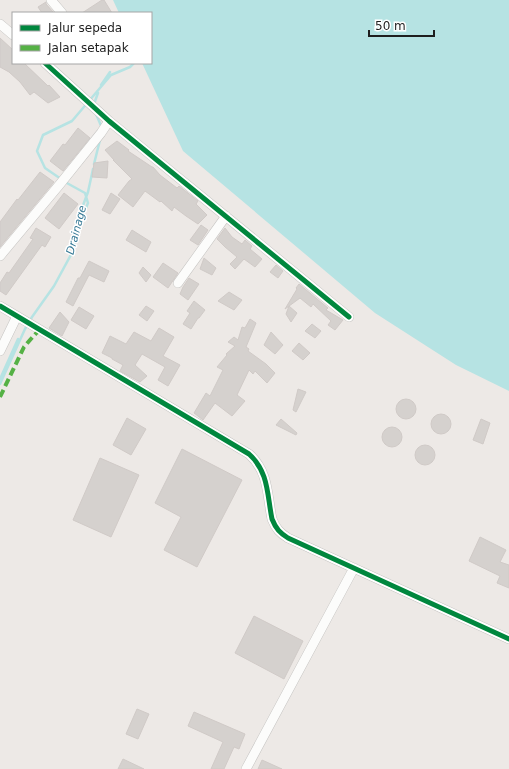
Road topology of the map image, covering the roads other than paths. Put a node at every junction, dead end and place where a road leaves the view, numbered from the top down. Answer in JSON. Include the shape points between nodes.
{"nodes":[{"id":1,"x":51,"y":0,"type":"edge"},
{"id":2,"x":61,"y":12,"type":"edge"},
{"id":3,"x":0,"y":24,"type":"edge"},
{"id":4,"x":12,"y":34,"type":"edge"},
{"id":5,"x":46,"y":64,"type":"edge"},
{"id":6,"x":109,"y":121,"type":"junction"},
{"id":7,"x":226,"y":216,"type":"junction"},
{"id":8,"x":0,"y":256,"type":"edge"},
{"id":9,"x":178,"y":283,"type":"dead end"},
{"id":10,"x":0,"y":306,"type":"edge"},
{"id":11,"x":349,"y":317,"type":"dead end"},
{"id":12,"x":20,"y":318,"type":"junction"},
{"id":13,"x":0,"y":351,"type":"edge"},
{"id":14,"x":354,"y":568,"type":"junction"},
{"id":15,"x":509,"y":639,"type":"edge"},
{"id":16,"x":246,"y":769,"type":"edge"}],
"edges":[{"from":1,"to":2,"type":"street"},
{"from":3,"to":4,"type":"street"},
{"from":5,"to":6,"type":"street"},
{"from":6,"to":7,"type":"street"},
{"from":6,"to":8,"type":"street"},
{"from":7,"to":9,"type":"street"},
{"from":7,"to":11,"type":"street"},
{"from":10,"to":12,"type":"street"},
{"from":12,"to":13,"type":"street"},
{"from":12,"to":14,"type":"street","via":[[249,454],[259,464],[264,475],[272,519],[281,533]]},
{"from":14,"to":15,"type":"street"},
{"from":14,"to":16,"type":"street"}]}
